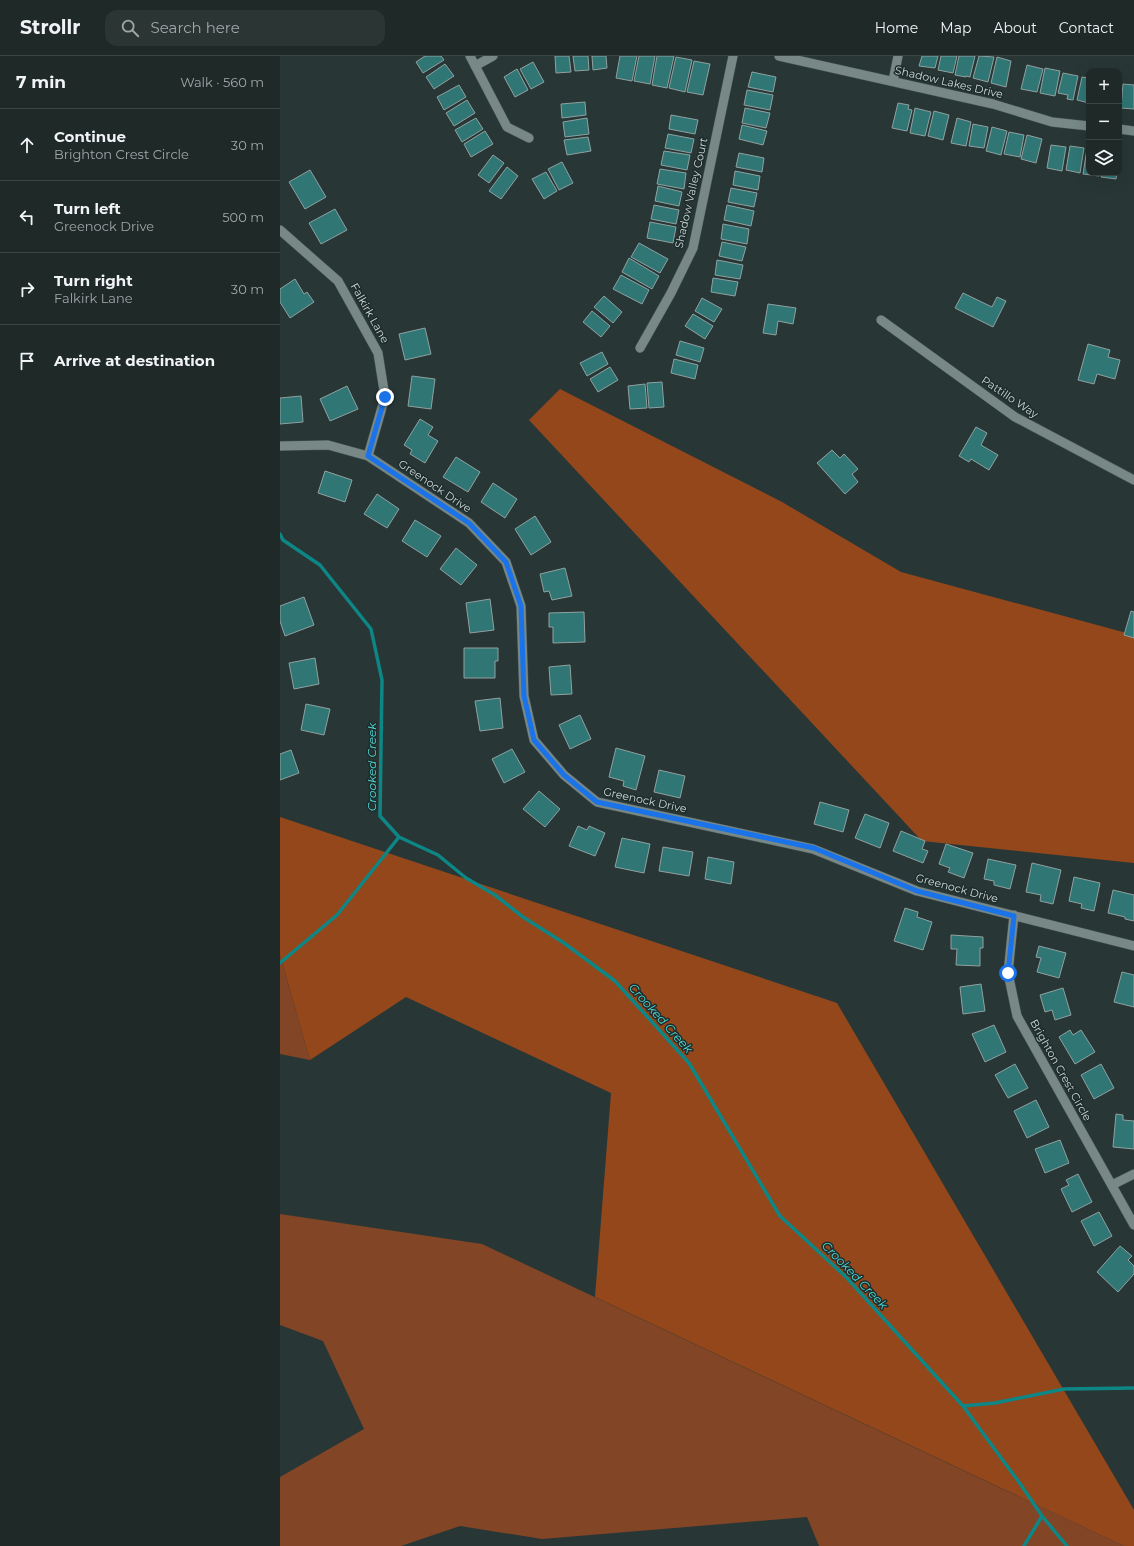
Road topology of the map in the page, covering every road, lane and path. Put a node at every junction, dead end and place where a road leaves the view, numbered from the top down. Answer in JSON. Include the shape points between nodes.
{"nodes":[{"id":1,"x":470,"y":56,"type":"edge"},
{"id":2,"x":493,"y":56,"type":"edge"},
{"id":3,"x":733,"y":56,"type":"edge"},
{"id":4,"x":779,"y":56,"type":"edge"},
{"id":5,"x":898,"y":56,"type":"edge"},
{"id":6,"x":475,"y":66,"type":"junction"},
{"id":7,"x":893,"y":81,"type":"junction"},
{"id":8,"x":1086,"y":126,"type":"edge"},
{"id":9,"x":1122,"y":129,"type":"edge"},
{"id":10,"x":1134,"y":130,"type":"edge"},
{"id":11,"x":529,"y":138,"type":"dead end"},
{"id":12,"x":280,"y":230,"type":"edge"},
{"id":13,"x":881,"y":320,"type":"dead end"},
{"id":14,"x":640,"y":348,"type":"dead end"},
{"id":15,"x":280,"y":446,"type":"edge"},
{"id":16,"x":368,"y":456,"type":"junction"},
{"id":17,"x":1134,"y":480,"type":"edge"},
{"id":18,"x":1014,"y":916,"type":"junction"},
{"id":19,"x":1134,"y":946,"type":"edge"},
{"id":20,"x":1134,"y":1174,"type":"edge"},
{"id":21,"x":1112,"y":1185,"type":"junction"},
{"id":22,"x":1134,"y":1225,"type":"edge"}],
"edges":[{"from":1,"to":6,"type":"street"},
{"from":2,"to":6,"type":"street"},
{"from":3,"to":14,"type":"street","name":"Shadow Valley Court","via":[[693,248]]},
{"from":4,"to":7,"type":"street","name":"Shadow Lakes Drive"},
{"from":5,"to":7,"type":"street"},
{"from":6,"to":11,"type":"street","via":[[507,127]]},
{"from":7,"to":8,"type":"street","name":"Shadow Lakes Drive","via":[[993,104],[1052,122]]},
{"from":9,"to":10,"type":"street"},
{"from":12,"to":16,"type":"street","name":"Falkirk Lane","via":[[338,281],[378,353],[385,397]]},
{"from":13,"to":17,"type":"street","name":"Pattillo Way","via":[[1015,417]]},
{"from":15,"to":16,"type":"street","name":"Greenock Drive","via":[[328,445]]},
{"from":16,"to":18,"type":"street","name":"Greenock Drive","via":[[469,523],[506,562],[521,606],[524,696],[534,740],[564,775],[597,802],[814,848],[917,891]]},
{"from":18,"to":19,"type":"street","name":"Greenock Drive"},
{"from":18,"to":21,"type":"street","name":"Brighton Crest Circle","via":[[1008,973],[1016,1016]]},
{"from":20,"to":21,"type":"street"},
{"from":21,"to":22,"type":"street","name":"Brighton Crest Circle"}]}
